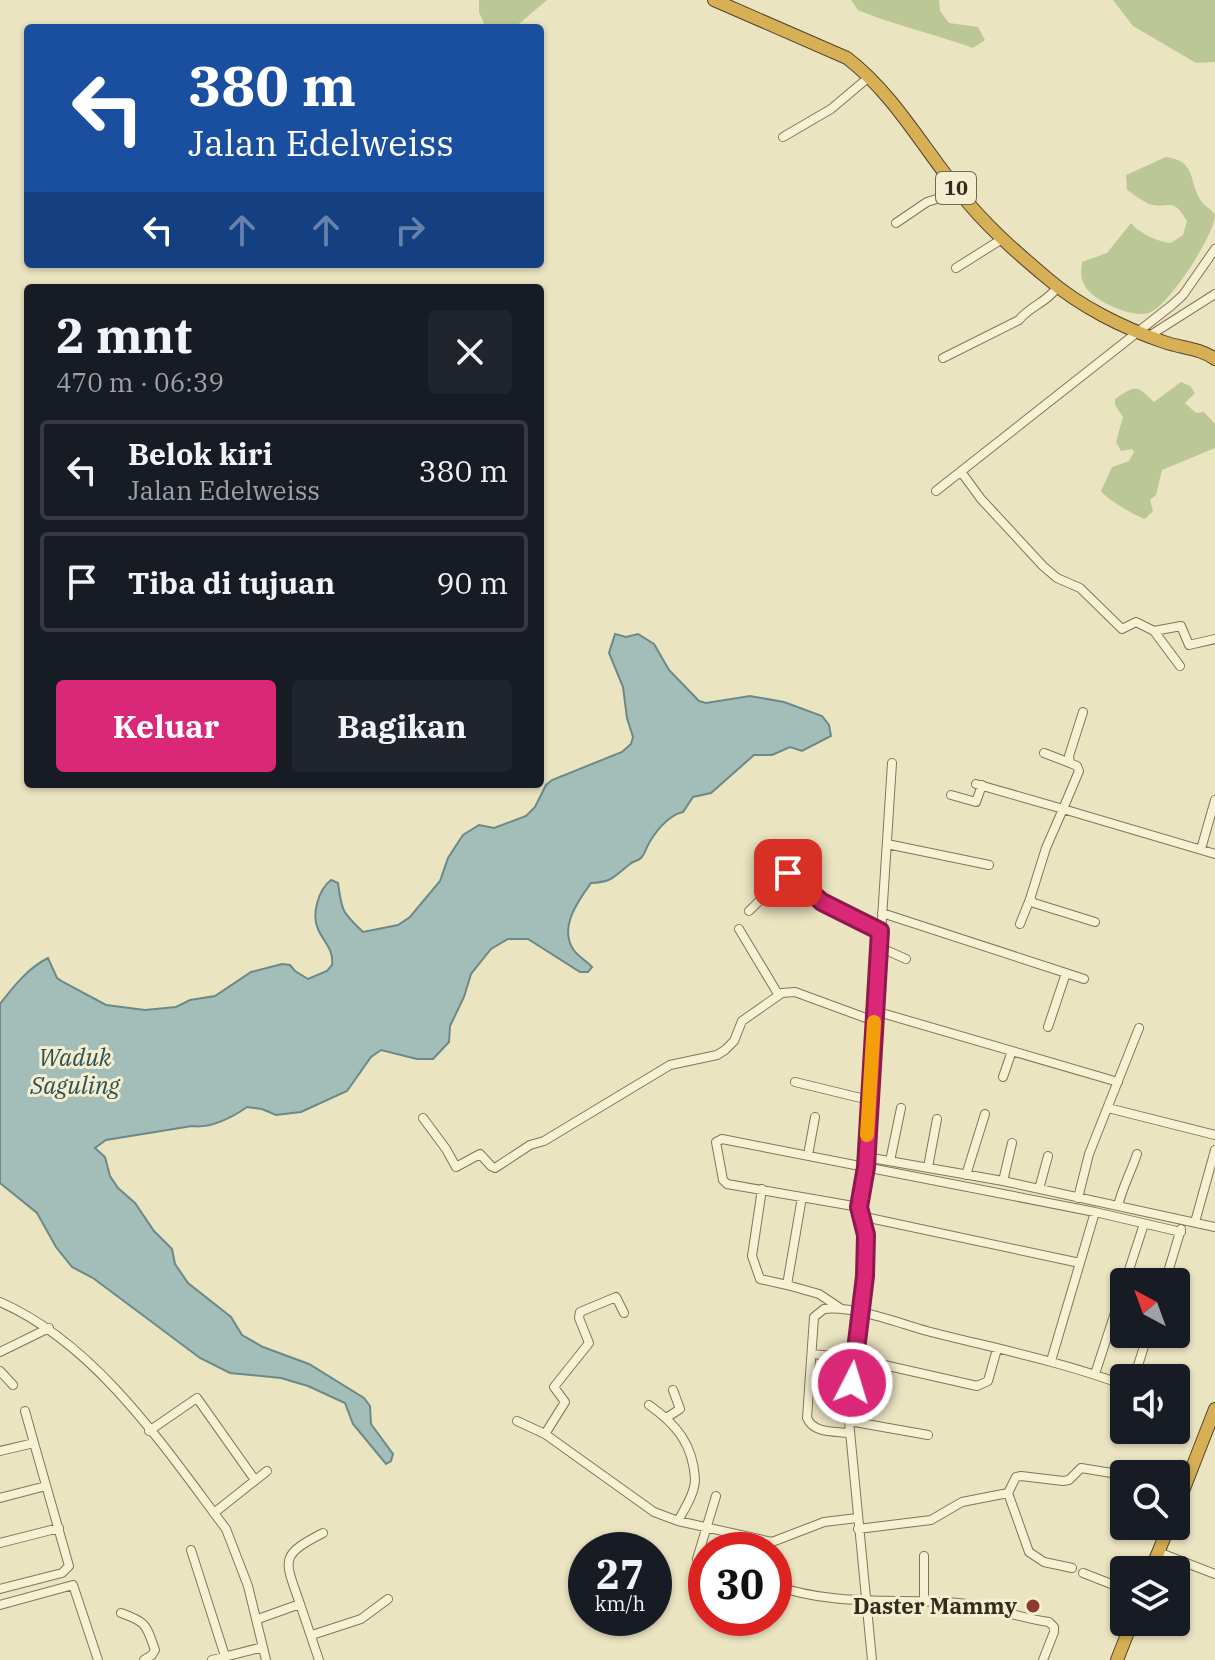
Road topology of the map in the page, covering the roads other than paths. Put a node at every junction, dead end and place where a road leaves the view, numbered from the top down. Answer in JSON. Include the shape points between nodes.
{"nodes":[{"id":1,"x":714,"y":0,"type":"edge"},
{"id":2,"x":869,"y":77,"type":"junction"},
{"id":3,"x":783,"y":137,"type":"dead end"},
{"id":4,"x":959,"y":192,"type":"junction"},
{"id":5,"x":896,"y":223,"type":"dead end"},
{"id":6,"x":1002,"y":239,"type":"junction"},
{"id":7,"x":1215,"y":249,"type":"edge"},
{"id":8,"x":956,"y":268,"type":"dead end"},
{"id":9,"x":1058,"y":286,"type":"junction"},
{"id":10,"x":1215,"y":294,"type":"edge"},
{"id":11,"x":1142,"y":334,"type":"junction"},
{"id":12,"x":943,"y":358,"type":"dead end"},
{"id":13,"x":1215,"y":359,"type":"edge"},
{"id":14,"x":962,"y":473,"type":"junction"},
{"id":15,"x":936,"y":491,"type":"dead end"},
{"id":16,"x":1154,"y":631,"type":"junction"},
{"id":17,"x":1215,"y":639,"type":"edge"},
{"id":18,"x":1180,"y":666,"type":"dead end"},
{"id":19,"x":1083,"y":712,"type":"dead end"},
{"id":20,"x":1044,"y":753,"type":"dead end"},
{"id":21,"x":892,"y":763,"type":"dead end"},
{"id":22,"x":1070,"y":763,"type":"junction"},
{"id":23,"x":951,"y":795,"type":"dead end"},
{"id":24,"x":1215,"y":800,"type":"edge"},
{"id":25,"x":1063,"y":809,"type":"junction"},
{"id":26,"x":887,"y":844,"type":"junction"},
{"id":27,"x":1201,"y":849,"type":"junction"},
{"id":28,"x":1215,"y":854,"type":"edge"},
{"id":29,"x":989,"y":865,"type":"dead end"},
{"id":30,"x":1030,"y":899,"type":"junction"},
{"id":31,"x":749,"y":911,"type":"dead end"},
{"id":32,"x":882,"y":913,"type":"junction"},
{"id":33,"x":1095,"y":922,"type":"dead end"},
{"id":34,"x":1020,"y":924,"type":"dead end"},
{"id":35,"x":739,"y":929,"type":"dead end"},
{"id":36,"x":880,"y":931,"type":"junction"},
{"id":37,"x":879,"y":947,"type":"junction"},
{"id":38,"x":906,"y":959,"type":"dead end"},
{"id":39,"x":1066,"y":973,"type":"junction"},
{"id":40,"x":1084,"y":979,"type":"dead end"},
{"id":41,"x":778,"y":994,"type":"junction"},
{"id":42,"x":874,"y":1016,"type":"junction"},
{"id":43,"x":1048,"y":1027,"type":"dead end"},
{"id":44,"x":1139,"y":1028,"type":"dead end"},
{"id":45,"x":1012,"y":1051,"type":"junction"},
{"id":46,"x":1003,"y":1077,"type":"dead end"},
{"id":47,"x":795,"y":1082,"type":"dead end"},
{"id":48,"x":1118,"y":1082,"type":"junction"},
{"id":49,"x":869,"y":1100,"type":"junction"},
{"id":50,"x":901,"y":1108,"type":"dead end"},
{"id":51,"x":1108,"y":1108,"type":"junction"},
{"id":52,"x":985,"y":1114,"type":"dead end"},
{"id":53,"x":815,"y":1117,"type":"dead end"},
{"id":54,"x":423,"y":1118,"type":"dead end"},
{"id":55,"x":937,"y":1119,"type":"dead end"},
{"id":56,"x":1215,"y":1135,"type":"edge"},
{"id":57,"x":1012,"y":1143,"type":"dead end"},
{"id":58,"x":1215,"y":1150,"type":"edge"},
{"id":59,"x":1137,"y":1154,"type":"dead end"},
{"id":60,"x":808,"y":1155,"type":"junction"},
{"id":61,"x":1048,"y":1156,"type":"dead end"},
{"id":62,"x":866,"y":1157,"type":"junction"},
{"id":63,"x":890,"y":1161,"type":"junction"},
{"id":64,"x":866,"y":1167,"type":"junction"},
{"id":65,"x":928,"y":1167,"type":"junction"},
{"id":66,"x":966,"y":1175,"type":"junction"},
{"id":67,"x":1003,"y":1181,"type":"junction"},
{"id":68,"x":762,"y":1189,"type":"junction"},
{"id":69,"x":1039,"y":1189,"type":"junction"},
{"id":70,"x":802,"y":1197,"type":"junction"},
{"id":71,"x":1078,"y":1198,"type":"junction"},
{"id":72,"x":1118,"y":1206,"type":"junction"},
{"id":73,"x":860,"y":1212,"type":"junction"},
{"id":74,"x":1095,"y":1212,"type":"junction"},
{"id":75,"x":1183,"y":1220,"type":"junction"},
{"id":76,"x":1195,"y":1222,"type":"junction"},
{"id":77,"x":1144,"y":1224,"type":"junction"},
{"id":78,"x":1215,"y":1227,"type":"edge"},
{"id":79,"x":1181,"y":1232,"type":"junction"},
{"id":80,"x":1080,"y":1263,"type":"junction"},
{"id":81,"x":1129,"y":1268,"type":"edge"},
{"id":82,"x":1169,"y":1268,"type":"edge"},
{"id":83,"x":787,"y":1285,"type":"junction"},
{"id":84,"x":0,"y":1302,"type":"edge"},
{"id":85,"x":842,"y":1310,"type":"junction"},
{"id":86,"x":624,"y":1313,"type":"dead end"},
{"id":87,"x":860,"y":1313,"type":"junction"},
{"id":88,"x":1110,"y":1327,"type":"edge"},
{"id":89,"x":49,"y":1328,"type":"junction"},
{"id":90,"x":997,"y":1349,"type":"junction"},
{"id":91,"x":0,"y":1352,"type":"edge"},
{"id":92,"x":812,"y":1354,"type":"junction"},
{"id":93,"x":853,"y":1358,"type":"junction"},
{"id":94,"x":1051,"y":1361,"type":"junction"},
{"id":95,"x":0,"y":1371,"type":"edge"},
{"id":96,"x":1095,"y":1374,"type":"junction"},
{"id":97,"x":1110,"y":1380,"type":"edge"},
{"id":98,"x":13,"y":1385,"type":"dead end"},
{"id":99,"x":673,"y":1390,"type":"dead end"},
{"id":100,"x":649,"y":1405,"type":"dead end"},
{"id":101,"x":1215,"y":1409,"type":"edge"},
{"id":102,"x":25,"y":1411,"type":"dead end"},
{"id":103,"x":666,"y":1418,"type":"junction"},
{"id":104,"x":517,"y":1421,"type":"dead end"},
{"id":105,"x":849,"y":1421,"type":"junction"},
{"id":106,"x":149,"y":1431,"type":"junction"},
{"id":107,"x":849,"y":1433,"type":"junction"},
{"id":108,"x":545,"y":1434,"type":"junction"},
{"id":109,"x":928,"y":1435,"type":"dead end"},
{"id":110,"x":1210,"y":1435,"type":"edge"},
{"id":111,"x":34,"y":1443,"type":"junction"},
{"id":112,"x":0,"y":1451,"type":"edge"},
{"id":113,"x":267,"y":1471,"type":"dead end"},
{"id":114,"x":1190,"y":1472,"type":"edge"},
{"id":115,"x":1110,"y":1473,"type":"edge"},
{"id":116,"x":255,"y":1480,"type":"junction"},
{"id":117,"x":46,"y":1486,"type":"junction"},
{"id":118,"x":1008,"y":1493,"type":"junction"},
{"id":119,"x":716,"y":1496,"type":"dead end"},
{"id":120,"x":0,"y":1498,"type":"edge"},
{"id":121,"x":214,"y":1513,"type":"junction"},
{"id":122,"x":857,"y":1518,"type":"junction"},
{"id":123,"x":678,"y":1521,"type":"junction"},
{"id":124,"x":59,"y":1528,"type":"junction"},
{"id":125,"x":707,"y":1528,"type":"junction"},
{"id":126,"x":858,"y":1529,"type":"junction"},
{"id":127,"x":706,"y":1532,"type":"edge"},
{"id":128,"x":323,"y":1533,"type":"dead end"},
{"id":129,"x":1163,"y":1540,"type":"edge"},
{"id":130,"x":0,"y":1543,"type":"edge"},
{"id":131,"x":191,"y":1550,"type":"dead end"},
{"id":132,"x":1158,"y":1552,"type":"junction"},
{"id":133,"x":924,"y":1556,"type":"dead end"},
{"id":134,"x":1156,"y":1556,"type":"edge"},
{"id":135,"x":1072,"y":1568,"type":"dead end"},
{"id":136,"x":1083,"y":1573,"type":"dead end"},
{"id":137,"x":1215,"y":1574,"type":"edge"},
{"id":138,"x":1110,"y":1584,"type":"edge"},
{"id":139,"x":0,"y":1589,"type":"edge"},
{"id":140,"x":792,"y":1589,"type":"edge"},
{"id":141,"x":388,"y":1599,"type":"dead end"},
{"id":142,"x":866,"y":1601,"type":"junction"},
{"id":143,"x":924,"y":1601,"type":"junction"},
{"id":144,"x":300,"y":1604,"type":"junction"},
{"id":145,"x":0,"y":1605,"type":"edge"},
{"id":146,"x":121,"y":1613,"type":"dead end"},
{"id":147,"x":258,"y":1619,"type":"junction"},
{"id":148,"x":312,"y":1635,"type":"junction"},
{"id":149,"x":1126,"y":1636,"type":"edge"},
{"id":150,"x":263,"y":1647,"type":"junction"},
{"id":151,"x":225,"y":1656,"type":"junction"},
{"id":152,"x":98,"y":1660,"type":"edge"},
{"id":153,"x":144,"y":1660,"type":"edge"},
{"id":154,"x":212,"y":1660,"type":"edge"},
{"id":155,"x":266,"y":1660,"type":"edge"},
{"id":156,"x":319,"y":1660,"type":"edge"},
{"id":157,"x":872,"y":1660,"type":"edge"},
{"id":158,"x":1043,"y":1660,"type":"edge"},
{"id":159,"x":1117,"y":1660,"type":"edge"}],
"edges":[{"from":1,"to":2,"type":"highway","number":"10","via":[[847,58]]},
{"from":2,"to":3,"type":"street","via":[[831,109]]},
{"from":2,"to":4,"type":"highway","number":"10"},
{"from":4,"to":5,"type":"street","via":[[927,202]]},
{"from":4,"to":6,"type":"highway","number":"10"},
{"from":6,"to":8,"type":"street"},
{"from":6,"to":9,"type":"highway","number":"10"},
{"from":7,"to":11,"type":"street","via":[[1183,295]]},
{"from":9,"to":11,"type":"highway","number":"10"},
{"from":9,"to":12,"type":"street","via":[[1019,320]]},
{"from":10,"to":11,"type":"street"},
{"from":11,"to":13,"type":"highway","number":"10"},
{"from":11,"to":14,"type":"street"},
{"from":14,"to":15,"type":"street"},
{"from":14,"to":16,"type":"street","via":[[1057,578],[1080,588],[1122,629],[1136,622]]},
{"from":16,"to":17,"type":"street","via":[[1181,626],[1189,645]]},
{"from":16,"to":18,"type":"street"},
{"from":19,"to":22,"type":"street"},
{"from":20,"to":22,"type":"street"},
{"from":21,"to":26,"type":"street"},
{"from":22,"to":25,"type":"street","via":[[1079,771]]},
{"from":23,"to":25,"type":"street","via":[[976,802],[979,784]]},
{"from":24,"to":27,"type":"street"},
{"from":25,"to":27,"type":"street"},
{"from":25,"to":30,"type":"street"},
{"from":26,"to":29,"type":"street"},
{"from":26,"to":32,"type":"street"},
{"from":27,"to":28,"type":"street"},
{"from":30,"to":33,"type":"street"},
{"from":30,"to":34,"type":"street"},
{"from":31,"to":36,"type":"street","via":[[788,873],[822,902]]},
{"from":32,"to":36,"type":"street"},
{"from":32,"to":39,"type":"street"},
{"from":35,"to":41,"type":"street"},
{"from":36,"to":37,"type":"street"},
{"from":37,"to":38,"type":"street"},
{"from":37,"to":42,"type":"street"},
{"from":39,"to":40,"type":"street"},
{"from":39,"to":43,"type":"street"},
{"from":41,"to":42,"type":"street","via":[[795,992]]},
{"from":41,"to":54,"type":"street","via":[[742,1021],[734,1041],[717,1055],[670,1065],[495,1168],[480,1154],[456,1167]]},
{"from":42,"to":45,"type":"street"},
{"from":42,"to":49,"type":"street"},
{"from":44,"to":48,"type":"street"},
{"from":45,"to":46,"type":"street"},
{"from":45,"to":48,"type":"street"},
{"from":47,"to":49,"type":"street"},
{"from":48,"to":51,"type":"street"},
{"from":49,"to":62,"type":"street"},
{"from":50,"to":63,"type":"street"},
{"from":51,"to":56,"type":"street"},
{"from":51,"to":71,"type":"street"},
{"from":52,"to":66,"type":"street"},
{"from":53,"to":60,"type":"street"},
{"from":55,"to":65,"type":"street"},
{"from":57,"to":67,"type":"street"},
{"from":58,"to":76,"type":"street"},
{"from":59,"to":72,"type":"street"},
{"from":60,"to":64,"type":"street"},
{"from":60,"to":68,"type":"street","via":[[717,1140],[725,1183]]},
{"from":61,"to":69,"type":"street"},
{"from":62,"to":63,"type":"street"},
{"from":62,"to":64,"type":"street"},
{"from":63,"to":65,"type":"street"},
{"from":64,"to":73,"type":"street"},
{"from":64,"to":74,"type":"street"},
{"from":65,"to":66,"type":"street"},
{"from":66,"to":67,"type":"street"},
{"from":67,"to":69,"type":"street"},
{"from":68,"to":70,"type":"street"},
{"from":68,"to":83,"type":"street","via":[[752,1261],[760,1279]]},
{"from":69,"to":71,"type":"street"},
{"from":70,"to":73,"type":"street"},
{"from":70,"to":83,"type":"street"},
{"from":71,"to":72,"type":"street"},
{"from":72,"to":75,"type":"street"},
{"from":73,"to":80,"type":"street"},
{"from":73,"to":87,"type":"street","via":[[866,1255]]},
{"from":74,"to":77,"type":"street"},
{"from":74,"to":80,"type":"street"},
{"from":75,"to":76,"type":"street"},
{"from":75,"to":79,"type":"street"},
{"from":76,"to":78,"type":"street"},
{"from":77,"to":79,"type":"street"},
{"from":77,"to":81,"type":"street"},
{"from":79,"to":82,"type":"street"},
{"from":80,"to":94,"type":"street"},
{"from":83,"to":85,"type":"street","via":[[819,1294]]},
{"from":84,"to":89,"type":"street"},
{"from":85,"to":87,"type":"street"},
{"from":85,"to":92,"type":"street","via":[[816,1313]]},
{"from":86,"to":108,"type":"street","via":[[616,1297],[580,1312],[589,1343],[554,1387],[565,1402]]},
{"from":87,"to":90,"type":"street"},
{"from":87,"to":93,"type":"street"},
{"from":88,"to":96,"type":"street"},
{"from":89,"to":91,"type":"street"},
{"from":89,"to":106,"type":"street","via":[[79,1353]]},
{"from":90,"to":93,"type":"street","via":[[988,1381],[977,1386]]},
{"from":90,"to":94,"type":"street"},
{"from":92,"to":93,"type":"street"},
{"from":92,"to":107,"type":"street","via":[[808,1422]]},
{"from":93,"to":105,"type":"street"},
{"from":94,"to":96,"type":"street"},
{"from":95,"to":98,"type":"street"},
{"from":96,"to":97,"type":"street"},
{"from":99,"to":103,"type":"street","via":[[680,1408]]},
{"from":100,"to":103,"type":"street"},
{"from":101,"to":110,"type":"highway"},
{"from":102,"to":111,"type":"street"},
{"from":103,"to":123,"type":"street","via":[[688,1446],[695,1479]]},
{"from":104,"to":108,"type":"street"},
{"from":105,"to":107,"type":"street"},
{"from":105,"to":109,"type":"street"},
{"from":106,"to":116,"type":"street","via":[[197,1398]]},
{"from":106,"to":121,"type":"street"},
{"from":107,"to":122,"type":"street"},
{"from":108,"to":123,"type":"street","via":[[631,1498]]},
{"from":110,"to":114,"type":"highway"},
{"from":111,"to":112,"type":"street"},
{"from":111,"to":117,"type":"street"},
{"from":113,"to":116,"type":"street"},
{"from":115,"to":118,"type":"street","via":[[1081,1468],[1063,1481],[1021,1476]]},
{"from":116,"to":121,"type":"street"},
{"from":117,"to":120,"type":"street"},
{"from":117,"to":124,"type":"street"},
{"from":118,"to":126,"type":"street","via":[[962,1502],[931,1520]]},
{"from":118,"to":135,"type":"street","via":[[1029,1552],[1044,1562]]},
{"from":119,"to":125,"type":"street"},
{"from":121,"to":147,"type":"street","via":[[226,1529]]},
{"from":122,"to":125,"type":"street","via":[[824,1522],[772,1542]]},
{"from":122,"to":126,"type":"street"},
{"from":123,"to":125,"type":"street"},
{"from":124,"to":130,"type":"street"},
{"from":124,"to":139,"type":"street","via":[[68,1568]]},
{"from":125,"to":127,"type":"street"},
{"from":126,"to":142,"type":"street"},
{"from":128,"to":144,"type":"street","via":[[289,1557]]},
{"from":129,"to":132,"type":"highway"},
{"from":131,"to":151,"type":"street"},
{"from":132,"to":134,"type":"highway"},
{"from":132,"to":137,"type":"street"},
{"from":133,"to":143,"type":"street"},
{"from":136,"to":138,"type":"street"},
{"from":140,"to":142,"type":"street"},
{"from":141,"to":148,"type":"street","via":[[361,1619]]},
{"from":142,"to":143,"type":"street"},
{"from":142,"to":157,"type":"street"},
{"from":143,"to":158,"type":"street","via":[[986,1606],[1049,1622],[1054,1632]]},
{"from":144,"to":147,"type":"street"},
{"from":144,"to":148,"type":"street"},
{"from":145,"to":152,"type":"street","via":[[73,1585]]},
{"from":146,"to":153,"type":"street","via":[[146,1625],[155,1650]]},
{"from":147,"to":150,"type":"street"},
{"from":148,"to":156,"type":"street"},
{"from":149,"to":159,"type":"highway"},
{"from":150,"to":151,"type":"street"},
{"from":150,"to":155,"type":"street"},
{"from":151,"to":154,"type":"street"}]}
